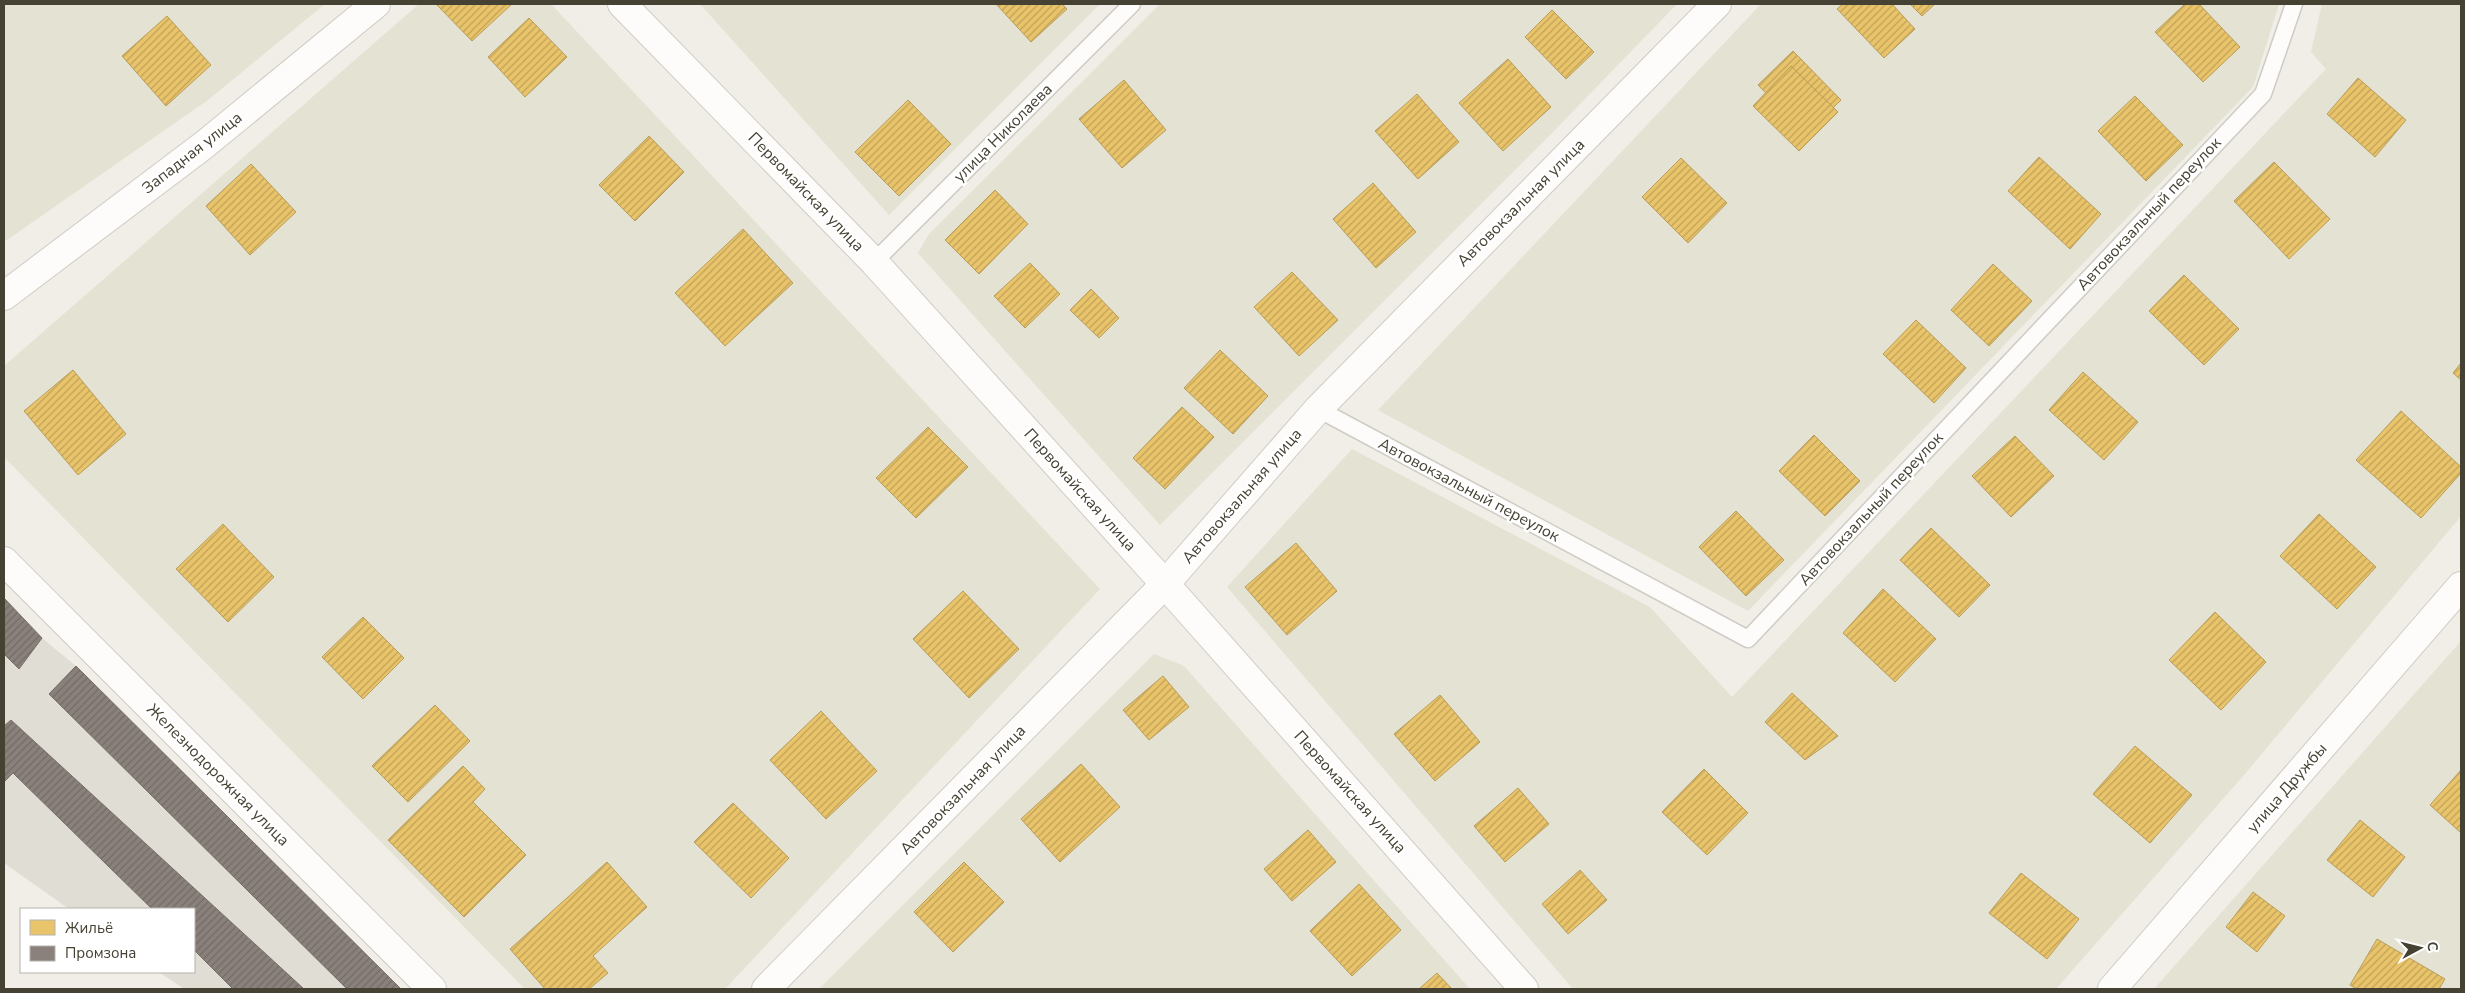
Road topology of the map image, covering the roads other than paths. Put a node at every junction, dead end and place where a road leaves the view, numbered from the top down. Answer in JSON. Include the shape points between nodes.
{"nodes":[{"id":1,"x":376,"y":4,"type":"edge"},
{"id":2,"x":622,"y":4,"type":"edge"},
{"id":3,"x":1132,"y":4,"type":"edge"},
{"id":4,"x":1718,"y":4,"type":"edge"},
{"id":5,"x":2294,"y":4,"type":"edge"},
{"id":6,"x":874,"y":262,"type":"junction"},
{"id":7,"x":4,"y":296,"type":"edge"},
{"id":8,"x":1318,"y":409,"type":"junction"},
{"id":9,"x":4,"y":561,"type":"edge"},
{"id":10,"x":1165,"y":584,"type":"junction"},
{"id":11,"x":2461,"y":586,"type":"edge"},
{"id":12,"x":432,"y":989,"type":"edge"},
{"id":13,"x":766,"y":989,"type":"edge"},
{"id":14,"x":1524,"y":989,"type":"edge"},
{"id":15,"x":2112,"y":989,"type":"edge"}],
"edges":[{"from":1,"to":7,"type":"street","name":"Западная улица","via":[[204,145]]},
{"from":2,"to":6,"type":"street","name":"Первомайская улица"},
{"from":3,"to":6,"type":"lane","name":"улица Николаева"},
{"from":4,"to":8,"type":"street","name":"Автовокзальная улица"},
{"from":5,"to":8,"type":"lane","name":"Автовокзальный переулок","via":[[2263,94],[1748,639]]},
{"from":6,"to":10,"type":"street","name":"Первомайская улица"},
{"from":8,"to":10,"type":"street","name":"Автовокзальная улица"},
{"from":9,"to":12,"type":"street","name":"Железнодорожная улица"},
{"from":10,"to":13,"type":"street","name":"Автовокзальная улица"},
{"from":10,"to":14,"type":"street","name":"Первомайская улица"},
{"from":11,"to":15,"type":"street","name":"улица Дружбы"}]}
